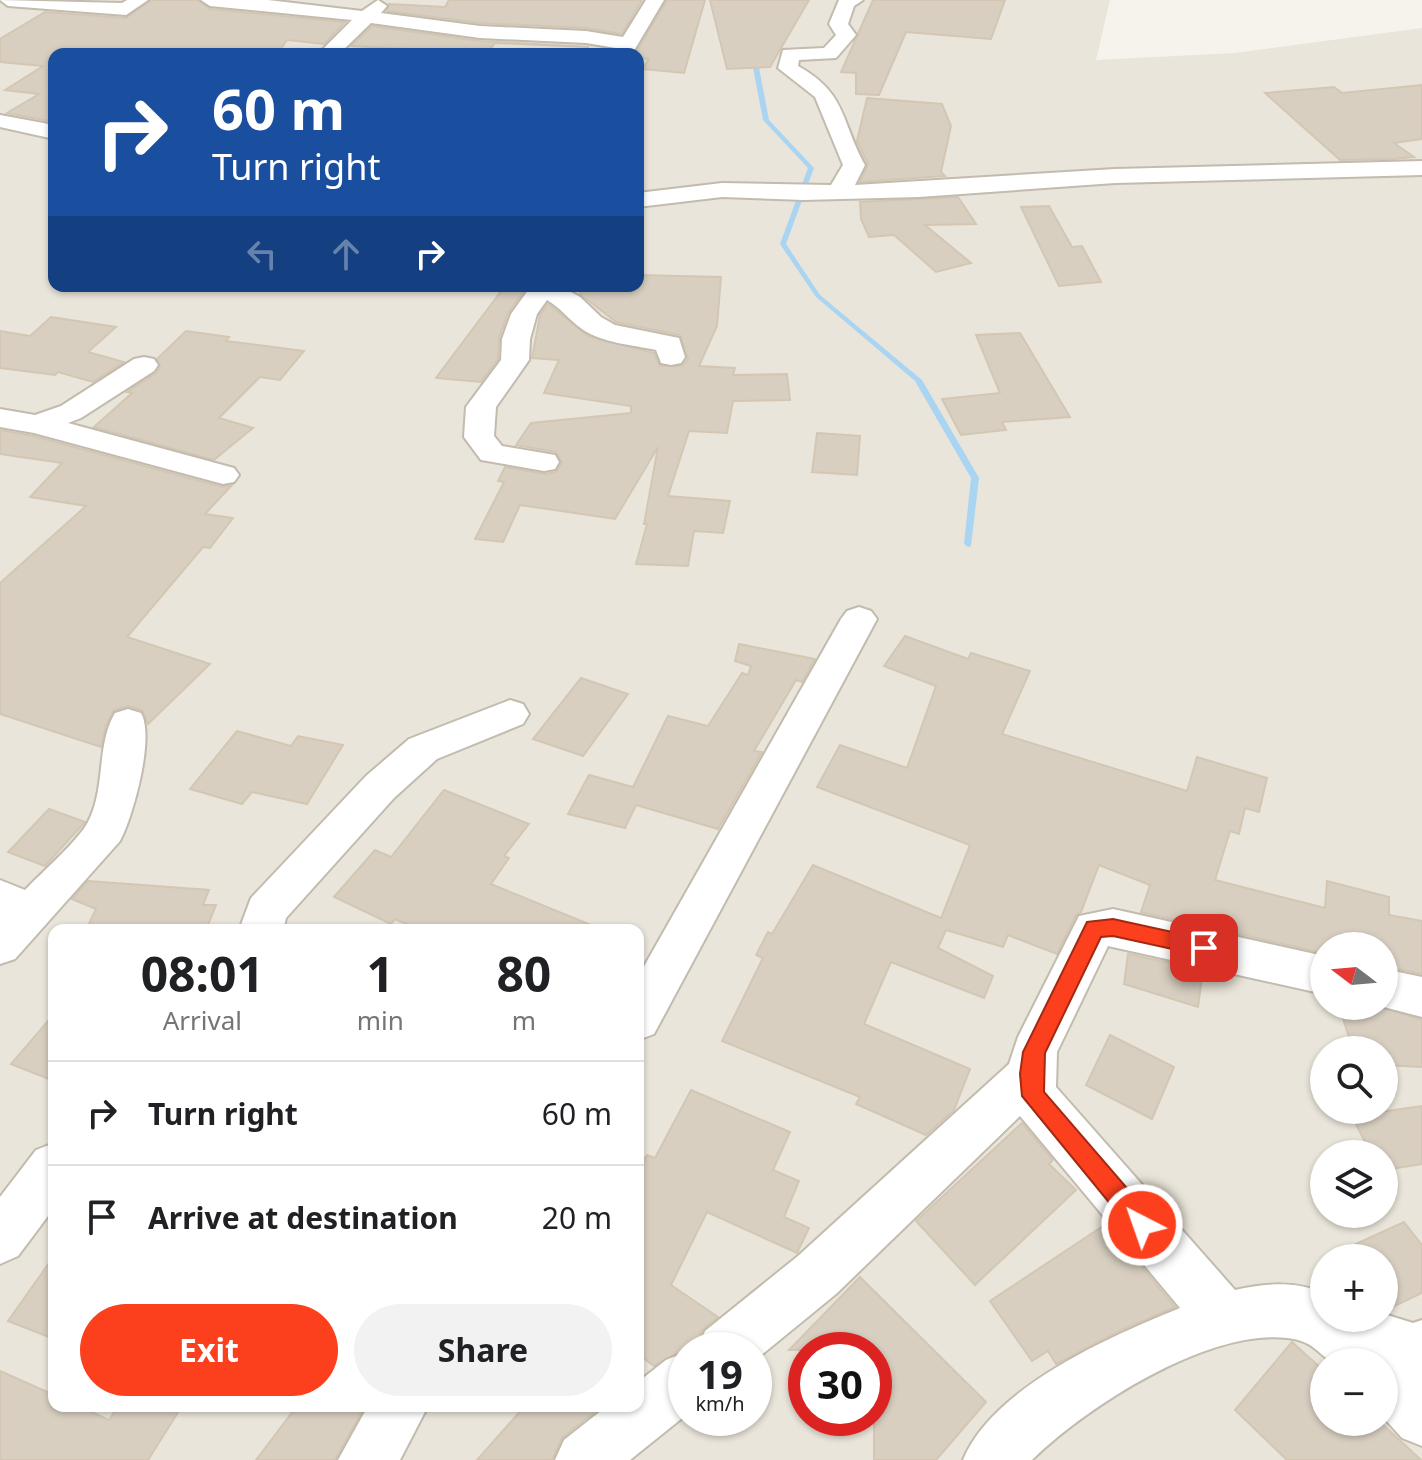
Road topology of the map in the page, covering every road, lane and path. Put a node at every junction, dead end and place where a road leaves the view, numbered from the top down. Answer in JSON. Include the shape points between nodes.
{"nodes":[{"id":1,"x":8,"y":0,"type":"edge"},
{"id":2,"x":139,"y":0,"type":"edge"},
{"id":3,"x":210,"y":0,"type":"edge"},
{"id":4,"x":385,"y":0,"type":"edge"},
{"id":5,"x":655,"y":0,"type":"edge"},
{"id":6,"x":854,"y":0,"type":"edge"},
{"id":7,"x":79,"y":2,"type":"edge"},
{"id":8,"x":365,"y":19,"type":"junction"},
{"id":9,"x":334,"y":48,"type":"edge"},
{"id":10,"x":622,"y":48,"type":"edge"},
{"id":11,"x":626,"y":48,"type":"edge"},
{"id":12,"x":0,"y":121,"type":"edge"},
{"id":13,"x":48,"y":131,"type":"edge"},
{"id":14,"x":1422,"y":168,"type":"edge"},
{"id":15,"x":839,"y":192,"type":"junction"},
{"id":16,"x":644,"y":199,"type":"edge"},
{"id":17,"x":539,"y":292,"type":"edge"},
{"id":18,"x":553,"y":292,"type":"edge"},
{"id":19,"x":671,"y":357,"type":"dead end"},
{"id":20,"x":144,"y":365,"type":"dead end"},
{"id":21,"x":0,"y":418,"type":"edge"},
{"id":22,"x":37,"y":424,"type":"junction"},
{"id":23,"x":544,"y":462,"type":"dead end"},
{"id":24,"x":223,"y":475,"type":"dead end"},
{"id":25,"x":859,"y":619,"type":"dead end"},
{"id":26,"x":510,"y":714,"type":"dead end"},
{"id":27,"x":128,"y":723,"type":"dead end"},
{"id":28,"x":15,"y":906,"type":"edge"},
{"id":29,"x":262,"y":924,"type":"edge"},
{"id":30,"x":0,"y":946,"type":"edge"},
{"id":31,"x":1310,"y":972,"type":"edge"},
{"id":32,"x":1398,"y":991,"type":"edge"},
{"id":33,"x":1422,"y":997,"type":"edge"},
{"id":34,"x":644,"y":1009,"type":"edge"},
{"id":35,"x":1031,"y":1074,"type":"junction"},
{"id":36,"x":48,"y":1175,"type":"edge"},
{"id":37,"x":0,"y":1238,"type":"edge"},
{"id":38,"x":1225,"y":1319,"type":"junction"},
{"id":39,"x":746,"y":1332,"type":"edge"},
{"id":40,"x":1352,"y":1344,"type":"edge"},
{"id":41,"x":1422,"y":1347,"type":"edge"},
{"id":42,"x":1398,"y":1392,"type":"edge"},
{"id":43,"x":668,"y":1394,"type":"edge"},
{"id":44,"x":396,"y":1412,"type":"edge"},
{"id":45,"x":1422,"y":1418,"type":"edge"},
{"id":46,"x":367,"y":1460,"type":"edge"},
{"id":47,"x":584,"y":1460,"type":"edge"},
{"id":48,"x":992,"y":1460,"type":"edge"}],
"edges":[{"from":1,"to":7,"type":"street"},
{"from":2,"to":7,"type":"street","via":[[126,9]]},
{"from":3,"to":8,"type":"street"},
{"from":4,"to":8,"type":"street"},
{"from":5,"to":11,"type":"street"},
{"from":6,"to":15,"type":"street","via":[[846,3],[838,24],[846,35],[829,54],[790,54],[788,68],[826,98],[854,165]]},
{"from":8,"to":9,"type":"street"},
{"from":8,"to":10,"type":"street","via":[[586,37]]},
{"from":12,"to":13,"type":"street"},
{"from":14,"to":15,"type":"street","via":[[1115,176]]},
{"from":15,"to":16,"type":"street","via":[[722,190]]},
{"from":17,"to":23,"type":"street","via":[[524,314],[515,360],[481,407],[479,437],[492,454]]},
{"from":18,"to":19,"type":"street","via":[[607,331],[669,344]]},
{"from":20,"to":22,"type":"street","via":[[71,412]]},
{"from":21,"to":22,"type":"street"},
{"from":22,"to":24,"type":"street"},
{"from":25,"to":34,"type":"street"},
{"from":26,"to":29,"type":"street","via":[[423,749],[380,787],[266,910]]},
{"from":27,"to":28,"type":"street","via":[[106,830]]},
{"from":28,"to":30,"type":"street"},
{"from":31,"to":35,"type":"street","via":[[1113,927],[1094,929],[1034,1052]]},
{"from":32,"to":33,"type":"street"},
{"from":35,"to":38,"type":"street","via":[[1033,1096]]},
{"from":35,"to":39,"type":"street","via":[[817,1275]]},
{"from":36,"to":37,"type":"street"},
{"from":38,"to":40,"type":"street","via":[[1253,1312],[1305,1312]]},
{"from":38,"to":48,"type":"street","via":[[1190,1329],[1075,1388],[1018,1432]]},
{"from":40,"to":41,"type":"street","via":[[1414,1351]]},
{"from":42,"to":45,"type":"street"},
{"from":43,"to":47,"type":"street"},
{"from":44,"to":46,"type":"street"}]}
